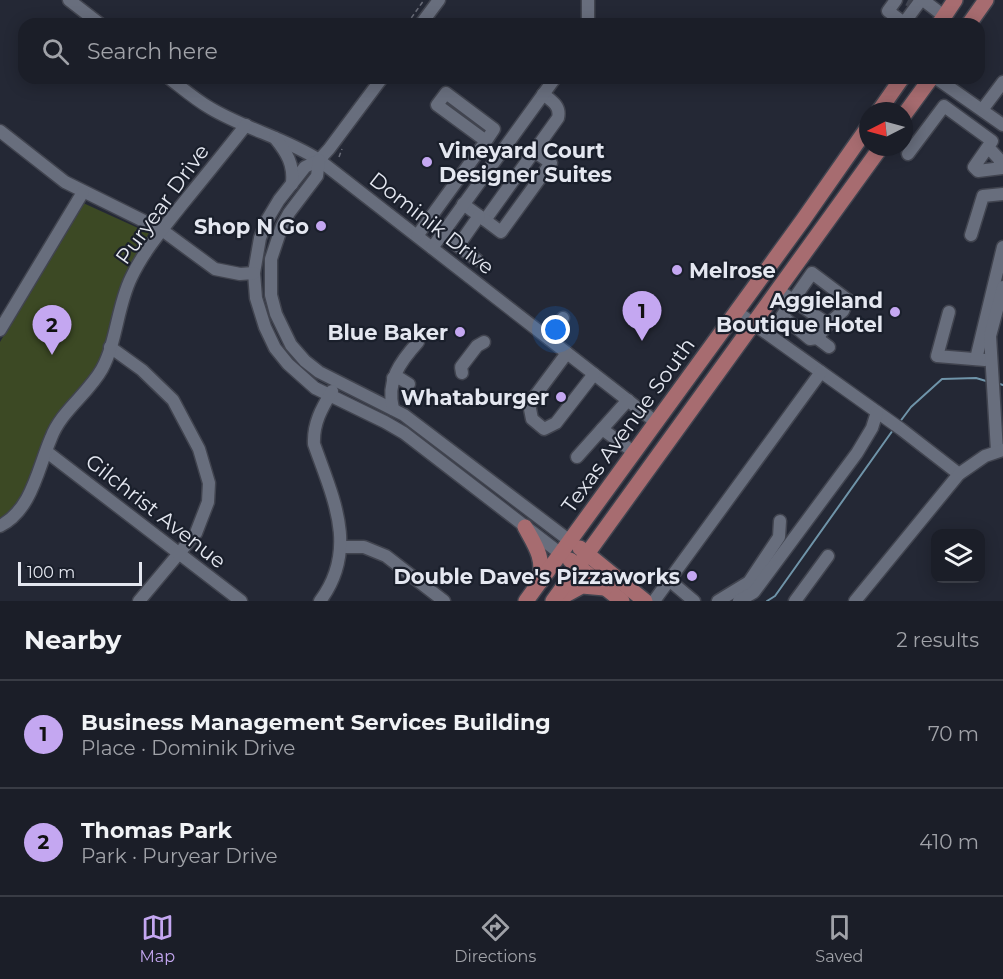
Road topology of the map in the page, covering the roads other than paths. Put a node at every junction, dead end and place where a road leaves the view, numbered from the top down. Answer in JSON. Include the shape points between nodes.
{"nodes":[{"id":1,"x":69,"y":0,"type":"edge"},
{"id":2,"x":439,"y":0,"type":"edge"},
{"id":3,"x":588,"y":0,"type":"edge"},
{"id":4,"x":955,"y":0,"type":"edge"},
{"id":5,"x":986,"y":0,"type":"edge"},
{"id":6,"x":909,"y":4,"type":"edge"},
{"id":7,"x":92,"y":18,"type":"edge"},
{"id":8,"x":426,"y":18,"type":"edge"},
{"id":9,"x":588,"y":18,"type":"edge"},
{"id":10,"x":938,"y":18,"type":"edge"},
{"id":11,"x":943,"y":18,"type":"edge"},
{"id":12,"x":973,"y":18,"type":"edge"},
{"id":13,"x":1003,"y":82,"type":"edge"},
{"id":14,"x":177,"y":84,"type":"edge"},
{"id":15,"x":377,"y":84,"type":"edge"},
{"id":16,"x":550,"y":84,"type":"edge"},
{"id":17,"x":898,"y":84,"type":"edge"},
{"id":18,"x":927,"y":84,"type":"edge"},
{"id":19,"x":945,"y":84,"type":"edge"},
{"id":20,"x":543,"y":94,"type":"junction"},
{"id":21,"x":885,"y":102,"type":"edge"},
{"id":22,"x":913,"y":103,"type":"edge"},
{"id":23,"x":982,"y":110,"type":"junction"},
{"id":24,"x":246,"y":125,"type":"junction"},
{"id":25,"x":1003,"y":126,"type":"edge"},
{"id":26,"x":0,"y":131,"type":"edge"},
{"id":27,"x":274,"y":137,"type":"junction"},
{"id":28,"x":859,"y":140,"type":"edge"},
{"id":29,"x":486,"y":141,"type":"junction"},
{"id":30,"x":913,"y":147,"type":"edge"},
{"id":31,"x":534,"y":151,"type":"junction"},
{"id":32,"x":875,"y":156,"type":"edge"},
{"id":33,"x":319,"y":160,"type":"junction"},
{"id":34,"x":292,"y":184,"type":"junction"},
{"id":35,"x":83,"y":192,"type":"junction"},
{"id":36,"x":1003,"y":194,"type":"edge"},
{"id":37,"x":463,"y":204,"type":"junction"},
{"id":38,"x":482,"y":218,"type":"junction"},
{"id":39,"x":162,"y":230,"type":"junction"},
{"id":40,"x":442,"y":234,"type":"junction"},
{"id":41,"x":971,"y":235,"type":"dead end"},
{"id":42,"x":417,"y":236,"type":"junction"},
{"id":43,"x":458,"y":246,"type":"junction"},
{"id":44,"x":1003,"y":247,"type":"edge"},
{"id":45,"x":432,"y":248,"type":"junction"},
{"id":46,"x":477,"y":260,"type":"dead end"},
{"id":47,"x":254,"y":273,"type":"junction"},
{"id":48,"x":1000,"y":284,"type":"edge"},
{"id":49,"x":778,"y":290,"type":"junction"},
{"id":50,"x":792,"y":301,"type":"junction"},
{"id":51,"x":737,"y":312,"type":"junction"},
{"id":52,"x":949,"y":312,"type":"dead end"},
{"id":53,"x":563,"y":318,"type":"dead end"},
{"id":54,"x":753,"y":324,"type":"junction"},
{"id":55,"x":828,"y":324,"type":"junction"},
{"id":56,"x":1,"y":325,"type":"edge"},
{"id":57,"x":817,"y":338,"type":"junction"},
{"id":58,"x":549,"y":339,"type":"junction"},
{"id":59,"x":418,"y":342,"type":"dead end"},
{"id":60,"x":484,"y":342,"type":"dead end"},
{"id":61,"x":110,"y":347,"type":"junction"},
{"id":62,"x":829,"y":347,"type":"dead end"},
{"id":63,"x":567,"y":353,"type":"junction"},
{"id":64,"x":976,"y":359,"type":"junction"},
{"id":65,"x":992,"y":360,"type":"junction"},
{"id":66,"x":820,"y":372,"type":"junction"},
{"id":67,"x":462,"y":373,"type":"dead end"},
{"id":68,"x":594,"y":374,"type":"junction"},
{"id":69,"x":393,"y":378,"type":"junction"},
{"id":70,"x":337,"y":383,"type":"junction"},
{"id":71,"x":409,"y":384,"type":"dead end"},
{"id":72,"x":329,"y":396,"type":"junction"},
{"id":73,"x":628,"y":400,"type":"junction"},
{"id":74,"x":393,"y":409,"type":"junction"},
{"id":75,"x":880,"y":414,"type":"junction"},
{"id":76,"x":657,"y":423,"type":"junction"},
{"id":77,"x":602,"y":429,"type":"junction"},
{"id":78,"x":1000,"y":451,"type":"edge"},
{"id":79,"x":47,"y":452,"type":"junction"},
{"id":80,"x":635,"y":453,"type":"junction"},
{"id":81,"x":577,"y":457,"type":"dead end"},
{"id":82,"x":959,"y":474,"type":"junction"},
{"id":83,"x":780,"y":521,"type":"dead end"},
{"id":84,"x":0,"y":526,"type":"edge"},
{"id":85,"x":525,"y":527,"type":"junction"},
{"id":86,"x":341,"y":547,"type":"junction"},
{"id":87,"x":566,"y":547,"type":"junction"},
{"id":88,"x":587,"y":552,"type":"junction"},
{"id":89,"x":179,"y":554,"type":"junction"},
{"id":90,"x":828,"y":556,"type":"dead end"},
{"id":91,"x":578,"y":566,"type":"junction"},
{"id":92,"x":669,"y":580,"type":"junction"},
{"id":93,"x":540,"y":582,"type":"junction"},
{"id":94,"x":605,"y":588,"type":"junction"},
{"id":95,"x":857,"y":600,"type":"edge"},
{"id":96,"x":139,"y":601,"type":"edge"},
{"id":97,"x":241,"y":601,"type":"edge"},
{"id":98,"x":320,"y":601,"type":"edge"},
{"id":99,"x":444,"y":601,"type":"edge"},
{"id":100,"x":526,"y":601,"type":"edge"},
{"id":101,"x":554,"y":601,"type":"edge"},
{"id":102,"x":622,"y":601,"type":"edge"},
{"id":103,"x":645,"y":601,"type":"edge"},
{"id":104,"x":654,"y":601,"type":"edge"},
{"id":105,"x":694,"y":601,"type":"edge"},
{"id":106,"x":718,"y":601,"type":"edge"},
{"id":107,"x":739,"y":601,"type":"edge"},
{"id":108,"x":795,"y":601,"type":"edge"}],
"edges":[{"from":1,"to":7,"type":"street"},
{"from":2,"to":8,"type":"street"},
{"from":3,"to":9,"type":"street"},
{"from":4,"to":11,"type":"main road"},
{"from":5,"to":12,"type":"main road"},
{"from":6,"to":10,"type":"street"},
{"from":13,"to":23,"type":"street"},
{"from":14,"to":24,"type":"street","name":"Dominik Drive","via":[[211,108]]},
{"from":15,"to":33,"type":"street"},
{"from":16,"to":20,"type":"street"},
{"from":17,"to":21,"type":"main road"},
{"from":18,"to":22,"type":"main road"},
{"from":19,"to":23,"type":"street"},
{"from":20,"to":31,"type":"street","via":[[556,104],[559,113]]},
{"from":20,"to":37,"type":"street"},
{"from":23,"to":25,"type":"street"},
{"from":24,"to":27,"type":"street","name":"Dominik Drive"},
{"from":24,"to":39,"type":"street","name":"Puryear Drive"},
{"from":25,"to":30,"type":"street","via":[[990,144],[944,106]]},
{"from":26,"to":35,"type":"street"},
{"from":27,"to":33,"type":"street","name":"Dominik Drive"},
{"from":27,"to":34,"type":"street","via":[[292,164]]},
{"from":28,"to":51,"type":"main road","name":"Texas Avenue South"},
{"from":29,"to":29,"type":"street","via":[[494,129],[446,93],[437,105]]},
{"from":29,"to":42,"type":"street"},
{"from":31,"to":38,"type":"street"},
{"from":31,"to":38,"type":"street","via":[[551,163],[501,232]]},
{"from":32,"to":49,"type":"main road","name":"Texas Avenue South"},
{"from":33,"to":34,"type":"street","via":[[305,167]]},
{"from":33,"to":42,"type":"street","name":"Dominik Drive"},
{"from":33,"to":70,"type":"street","via":[[316,176],[276,239],[271,260],[271,295],[291,345],[304,361]]},
{"from":34,"to":47,"type":"street","via":[[267,220]]},
{"from":35,"to":39,"type":"street"},
{"from":35,"to":56,"type":"street"},
{"from":36,"to":41,"type":"street","via":[[983,196]]},
{"from":37,"to":38,"type":"street"},
{"from":37,"to":40,"type":"street"},
{"from":38,"to":43,"type":"street"},
{"from":39,"to":47,"type":"street","via":[[215,269]]},
{"from":39,"to":61,"type":"street","name":"Puryear Drive","via":[[131,277]]},
{"from":40,"to":43,"type":"street"},
{"from":40,"to":45,"type":"street"},
{"from":42,"to":45,"type":"street","name":"Dominik Drive"},
{"from":43,"to":46,"type":"street"},
{"from":44,"to":48,"type":"street"},
{"from":45,"to":58,"type":"street","name":"Dominik Drive"},
{"from":47,"to":72,"type":"street","via":[[257,305],[275,348],[301,378]]},
{"from":48,"to":64,"type":"street"},
{"from":48,"to":65,"type":"street","via":[[990,336]]},
{"from":49,"to":50,"type":"street"},
{"from":49,"to":54,"type":"main road","name":"Texas Avenue South"},
{"from":50,"to":55,"type":"street"},
{"from":50,"to":55,"type":"street","via":[[812,273],[848,300],[843,311]]},
{"from":50,"to":57,"type":"street","via":[[782,316],[810,339]]},
{"from":51,"to":54,"type":"street"},
{"from":51,"to":76,"type":"main road","name":"Texas Avenue South"},
{"from":52,"to":64,"type":"street","via":[[937,356]]},
{"from":53,"to":58,"type":"street"},
{"from":54,"to":66,"type":"street"},
{"from":54,"to":88,"type":"main road","name":"Texas Avenue South"},
{"from":55,"to":57,"type":"street"},
{"from":57,"to":62,"type":"street"},
{"from":58,"to":63,"type":"street","name":"Dominik Drive"},
{"from":59,"to":69,"type":"street","via":[[401,361]]},
{"from":60,"to":67,"type":"street","via":[[461,367]]},
{"from":61,"to":79,"type":"street","name":"Puryear Drive","via":[[102,368],[60,421]]},
{"from":61,"to":89,"type":"street","via":[[142,370],[173,400],[206,470],[209,483],[204,516]]},
{"from":63,"to":68,"type":"street","name":"Dominik Drive"},
{"from":63,"to":68,"type":"street","via":[[529,404],[532,419],[544,429],[556,423]]},
{"from":64,"to":65,"type":"street"},
{"from":65,"to":78,"type":"street"},
{"from":66,"to":75,"type":"street"},
{"from":66,"to":92,"type":"street"},
{"from":68,"to":73,"type":"street","name":"Dominik Drive"},
{"from":69,"to":71,"type":"street"},
{"from":69,"to":74,"type":"street"},
{"from":70,"to":72,"type":"street"},
{"from":70,"to":74,"type":"street"},
{"from":72,"to":85,"type":"street","via":[[404,433]]},
{"from":72,"to":86,"type":"street","via":[[316,422],[314,444],[337,511]]},
{"from":73,"to":76,"type":"street","name":"Dominik Drive"},
{"from":73,"to":77,"type":"street"},
{"from":74,"to":87,"type":"street","via":[[427,432]]},
{"from":75,"to":82,"type":"street"},
{"from":75,"to":107,"type":"street","via":[[857,453],[754,592]]},
{"from":76,"to":80,"type":"main road","name":"Texas Avenue South"},
{"from":77,"to":80,"type":"street"},
{"from":77,"to":81,"type":"street"},
{"from":78,"to":82,"type":"street"},
{"from":79,"to":84,"type":"street","name":"Puryear Drive","via":[[21,508]]},
{"from":79,"to":89,"type":"street","name":"Gilchrist Avenue"},
{"from":80,"to":87,"type":"main road","name":"Texas Avenue South"},
{"from":82,"to":95,"type":"street"},
{"from":83,"to":106,"type":"street","via":[[779,537],[749,582]]},
{"from":85,"to":87,"type":"street"},
{"from":85,"to":93,"type":"main road","via":[[540,556]]},
{"from":86,"to":98,"type":"street","via":[[333,580]]},
{"from":86,"to":99,"type":"street","via":[[364,547],[386,556]]},
{"from":87,"to":88,"type":"main road"},
{"from":87,"to":91,"type":"main road"},
{"from":87,"to":93,"type":"main road","name":"Texas Avenue South"},
{"from":88,"to":91,"type":"main road","name":"Texas Avenue South"},
{"from":88,"to":103,"type":"main road"},
{"from":89,"to":96,"type":"street"},
{"from":89,"to":97,"type":"street","name":"Gilchrist Avenue"},
{"from":90,"to":108,"type":"street"},
{"from":91,"to":94,"type":"main road"},
{"from":91,"to":101,"type":"main road","name":"Texas Avenue South"},
{"from":92,"to":104,"type":"street"},
{"from":92,"to":105,"type":"street"},
{"from":93,"to":100,"type":"main road","name":"Texas Avenue South"},
{"from":94,"to":101,"type":"main road","via":[[582,586]]},
{"from":94,"to":102,"type":"main road"}]}
